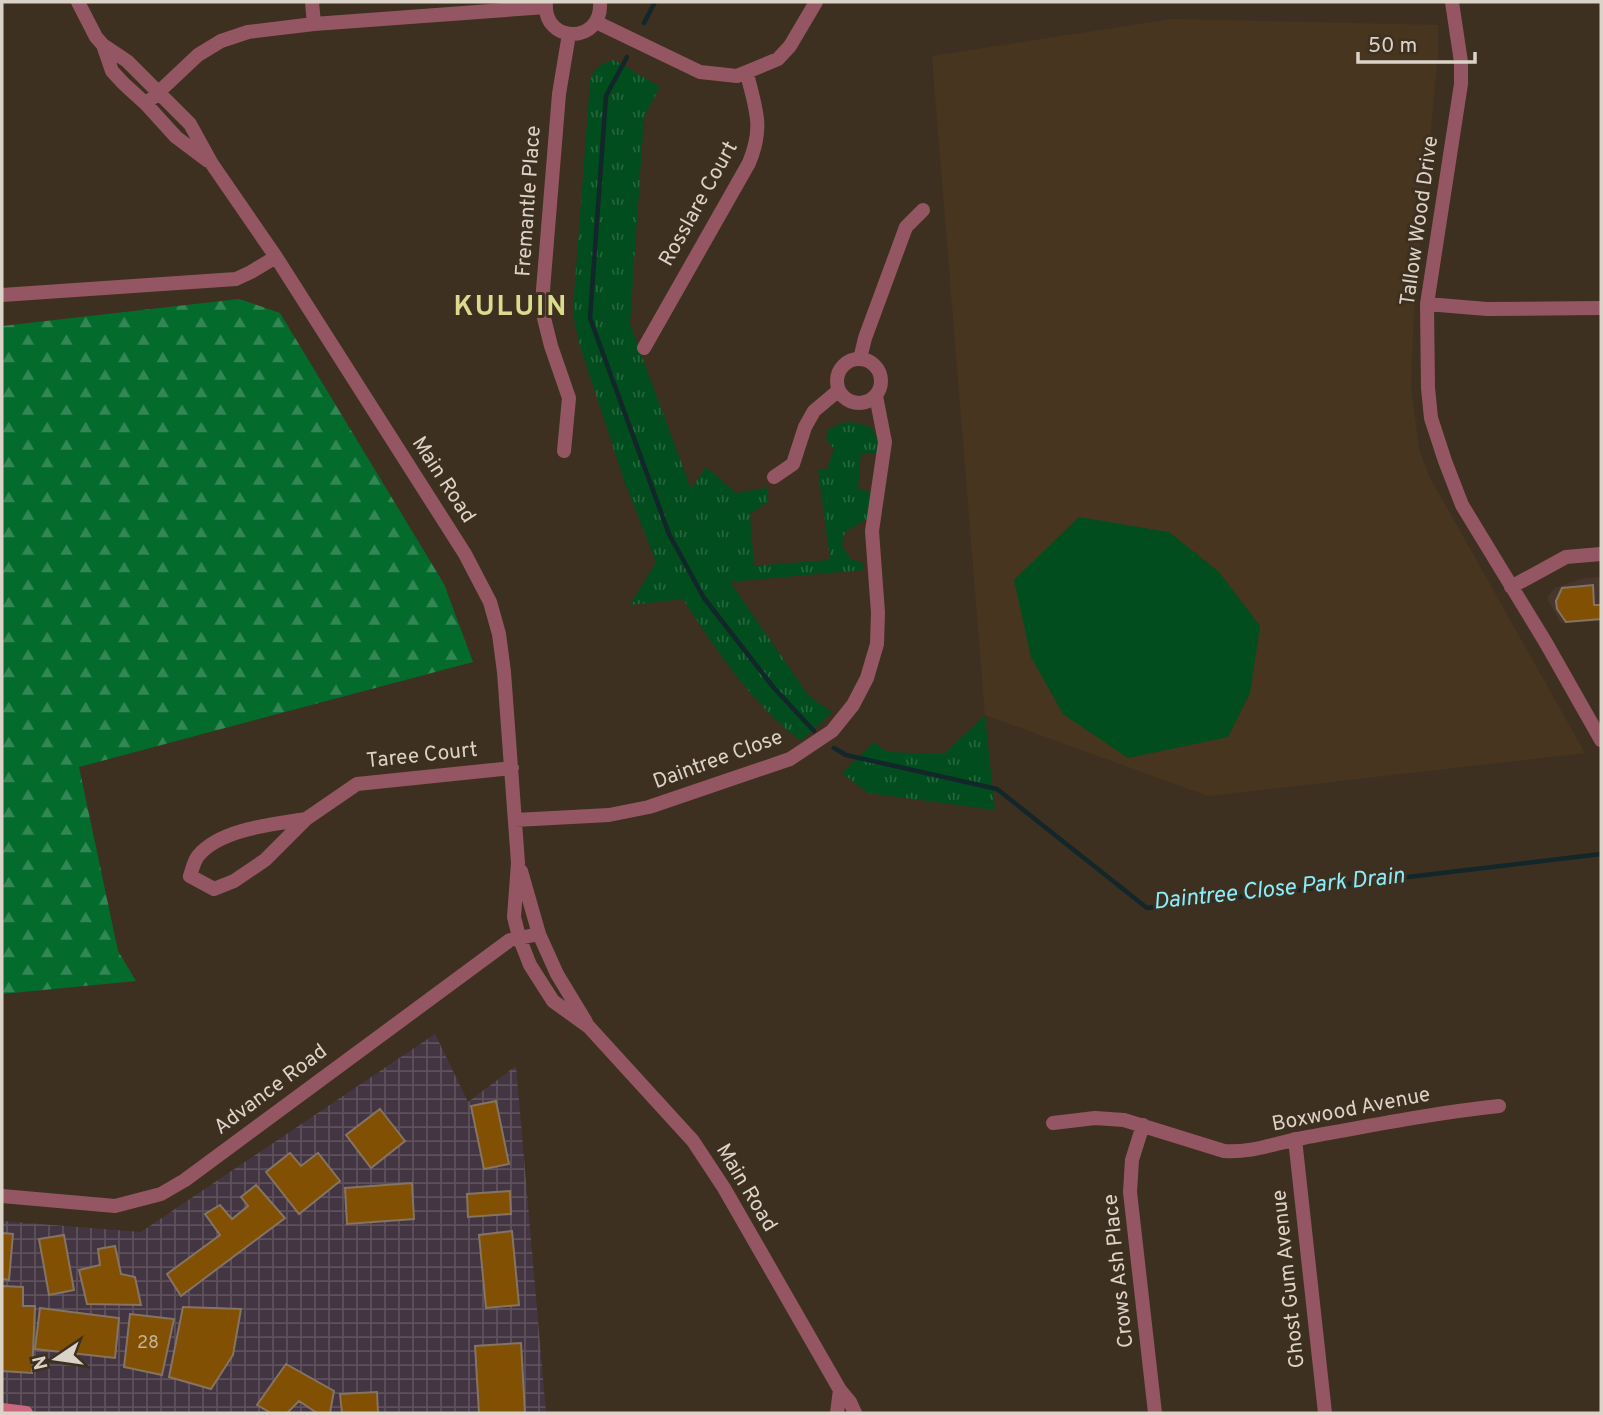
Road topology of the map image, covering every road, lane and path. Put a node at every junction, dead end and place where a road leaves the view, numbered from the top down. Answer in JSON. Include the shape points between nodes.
{"nodes":[{"id":1,"x":78,"y":2,"type":"edge"},
{"id":2,"x":312,"y":2,"type":"edge"},
{"id":3,"x":600,"y":2,"type":"edge"},
{"id":4,"x":816,"y":2,"type":"edge"},
{"id":5,"x":1452,"y":2,"type":"edge"},
{"id":6,"x":546,"y":5,"type":"edge"},
{"id":7,"x":596,"y":22,"type":"junction"},
{"id":8,"x":314,"y":24,"type":"junction"},
{"id":9,"x":569,"y":34,"type":"junction"},
{"id":10,"x":103,"y":44,"type":"junction"},
{"id":11,"x":747,"y":74,"type":"junction"},
{"id":12,"x":159,"y":91,"type":"junction"},
{"id":13,"x":146,"y":104,"type":"junction"},
{"id":14,"x":212,"y":164,"type":"junction"},
{"id":15,"x":923,"y":210,"type":"dead end"},
{"id":16,"x":276,"y":257,"type":"junction"},
{"id":17,"x":2,"y":295,"type":"edge"},
{"id":18,"x":1427,"y":304,"type":"junction"},
{"id":19,"x":1601,"y":308,"type":"edge"},
{"id":20,"x":644,"y":348,"type":"dead end"},
{"id":21,"x":860,"y":359,"type":"junction"},
{"id":22,"x":839,"y":390,"type":"junction"},
{"id":23,"x":876,"y":396,"type":"junction"},
{"id":24,"x":564,"y":451,"type":"dead end"},
{"id":25,"x":774,"y":477,"type":"dead end"},
{"id":26,"x":1601,"y":554,"type":"edge"},
{"id":27,"x":1511,"y":587,"type":"junction"},
{"id":28,"x":1601,"y":740,"type":"edge"},
{"id":29,"x":512,"y":768,"type":"junction"},
{"id":30,"x":306,"y":819,"type":"junction"},
{"id":31,"x":515,"y":821,"type":"junction"},
{"id":32,"x":518,"y":863,"type":"junction"},
{"id":33,"x":539,"y":934,"type":"junction"},
{"id":34,"x":519,"y":937,"type":"junction"},
{"id":35,"x":589,"y":1027,"type":"junction"},
{"id":36,"x":1499,"y":1106,"type":"dead end"},
{"id":37,"x":1053,"y":1123,"type":"dead end"},
{"id":38,"x":1143,"y":1125,"type":"junction"},
{"id":39,"x":1295,"y":1139,"type":"junction"},
{"id":40,"x":2,"y":1196,"type":"edge"},
{"id":41,"x":840,"y":1390,"type":"junction"},
{"id":42,"x":2,"y":1410,"type":"edge"},
{"id":43,"x":26,"y":1413,"type":"edge"},
{"id":44,"x":837,"y":1413,"type":"edge"},
{"id":45,"x":855,"y":1413,"type":"edge"},
{"id":46,"x":1156,"y":1413,"type":"edge"},
{"id":47,"x":1325,"y":1413,"type":"edge"}],
"edges":[{"from":1,"to":10,"type":"street","name":"Main Road"},
{"from":2,"to":8,"type":"street"},
{"from":3,"to":7,"type":"street"},
{"from":4,"to":11,"type":"street","via":[[778,59]]},
{"from":5,"to":18,"type":"street","name":"Tallow Wood Drive","via":[[1461,84]]},
{"from":6,"to":8,"type":"street"},
{"from":6,"to":9,"type":"street","via":[[553,25]]},
{"from":7,"to":9,"type":"street","via":[[582,33]]},
{"from":7,"to":11,"type":"street","via":[[700,72]]},
{"from":8,"to":12,"type":"street","via":[[248,32],[221,41],[198,55]]},
{"from":9,"to":24,"type":"street","name":"Fremantle Place","via":[[559,94],[543,290],[544,318],[569,398]]},
{"from":10,"to":12,"type":"street","name":"Main Road"},
{"from":10,"to":13,"type":"street","name":"Main Road","via":[[112,71]]},
{"from":11,"to":20,"type":"street","name":"Rosslare Court","via":[[758,114],[755,148]]},
{"from":12,"to":13,"type":"street"},
{"from":12,"to":14,"type":"street","name":"Main Road","via":[[190,124]]},
{"from":13,"to":14,"type":"street","name":"Main Road","via":[[176,137]]},
{"from":14,"to":16,"type":"street","name":"Main Road"},
{"from":15,"to":21,"type":"street","via":[[905,226]]},
{"from":16,"to":17,"type":"street","via":[[236,279]]},
{"from":16,"to":29,"type":"street","name":"Main Road","via":[[465,554],[490,602],[499,634]]},
{"from":18,"to":19,"type":"street","via":[[1487,309]]},
{"from":18,"to":27,"type":"street","name":"Tallow Wood Drive","via":[[1428,388],[1435,429],[1462,505]]},
{"from":21,"to":22,"type":"street","via":[[841,369]]},
{"from":21,"to":23,"type":"street","via":[[878,369],[881,383]]},
{"from":22,"to":23,"type":"street","via":[[856,403]]},
{"from":22,"to":25,"type":"street","via":[[814,411],[793,464]]},
{"from":23,"to":31,"type":"street","name":"Daintree Close","via":[[885,442],[872,531],[877,644],[863,687],[832,731],[790,759],[649,807],[609,815]]},
{"from":26,"to":27,"type":"street","via":[[1566,557]]},
{"from":27,"to":28,"type":"street","name":"Tallow Wood Drive"},
{"from":29,"to":30,"type":"street","name":"Taree Court","via":[[357,784]]},
{"from":29,"to":31,"type":"street","name":"Main Road"},
{"from":30,"to":30,"type":"street","name":"Taree Court","via":[[265,860],[234,881],[214,889],[190,876],[198,856],[221,839],[253,827]]},
{"from":31,"to":32,"type":"street","name":"Main Road"},
{"from":32,"to":33,"type":"street","name":"Main Road"},
{"from":32,"to":34,"type":"street","name":"Main Road","via":[[514,917]]},
{"from":33,"to":34,"type":"street","name":"Advance Road"},
{"from":33,"to":35,"type":"street","name":"Main Road"},
{"from":34,"to":35,"type":"street","name":"Main Road","via":[[553,1001]]},
{"from":34,"to":40,"type":"street","name":"Advance Road","via":[[499,947],[161,1194],[115,1206]]},
{"from":35,"to":41,"type":"street","name":"Main Road","via":[[693,1141]]},
{"from":36,"to":39,"type":"street","name":"Boxwood Avenue"},
{"from":37,"to":38,"type":"street","via":[[1109,1118]]},
{"from":38,"to":39,"type":"street","name":"Boxwood Avenue","via":[[1224,1151],[1253,1151]]},
{"from":38,"to":46,"type":"street","name":"Crows Ash Place","via":[[1132,1160],[1130,1192]]},
{"from":39,"to":47,"type":"street","name":"Ghost Gum Avenue"},
{"from":41,"to":44,"type":"street"},
{"from":41,"to":45,"type":"street","name":"Main Road"},
{"from":42,"to":43,"type":"main road"}]}
